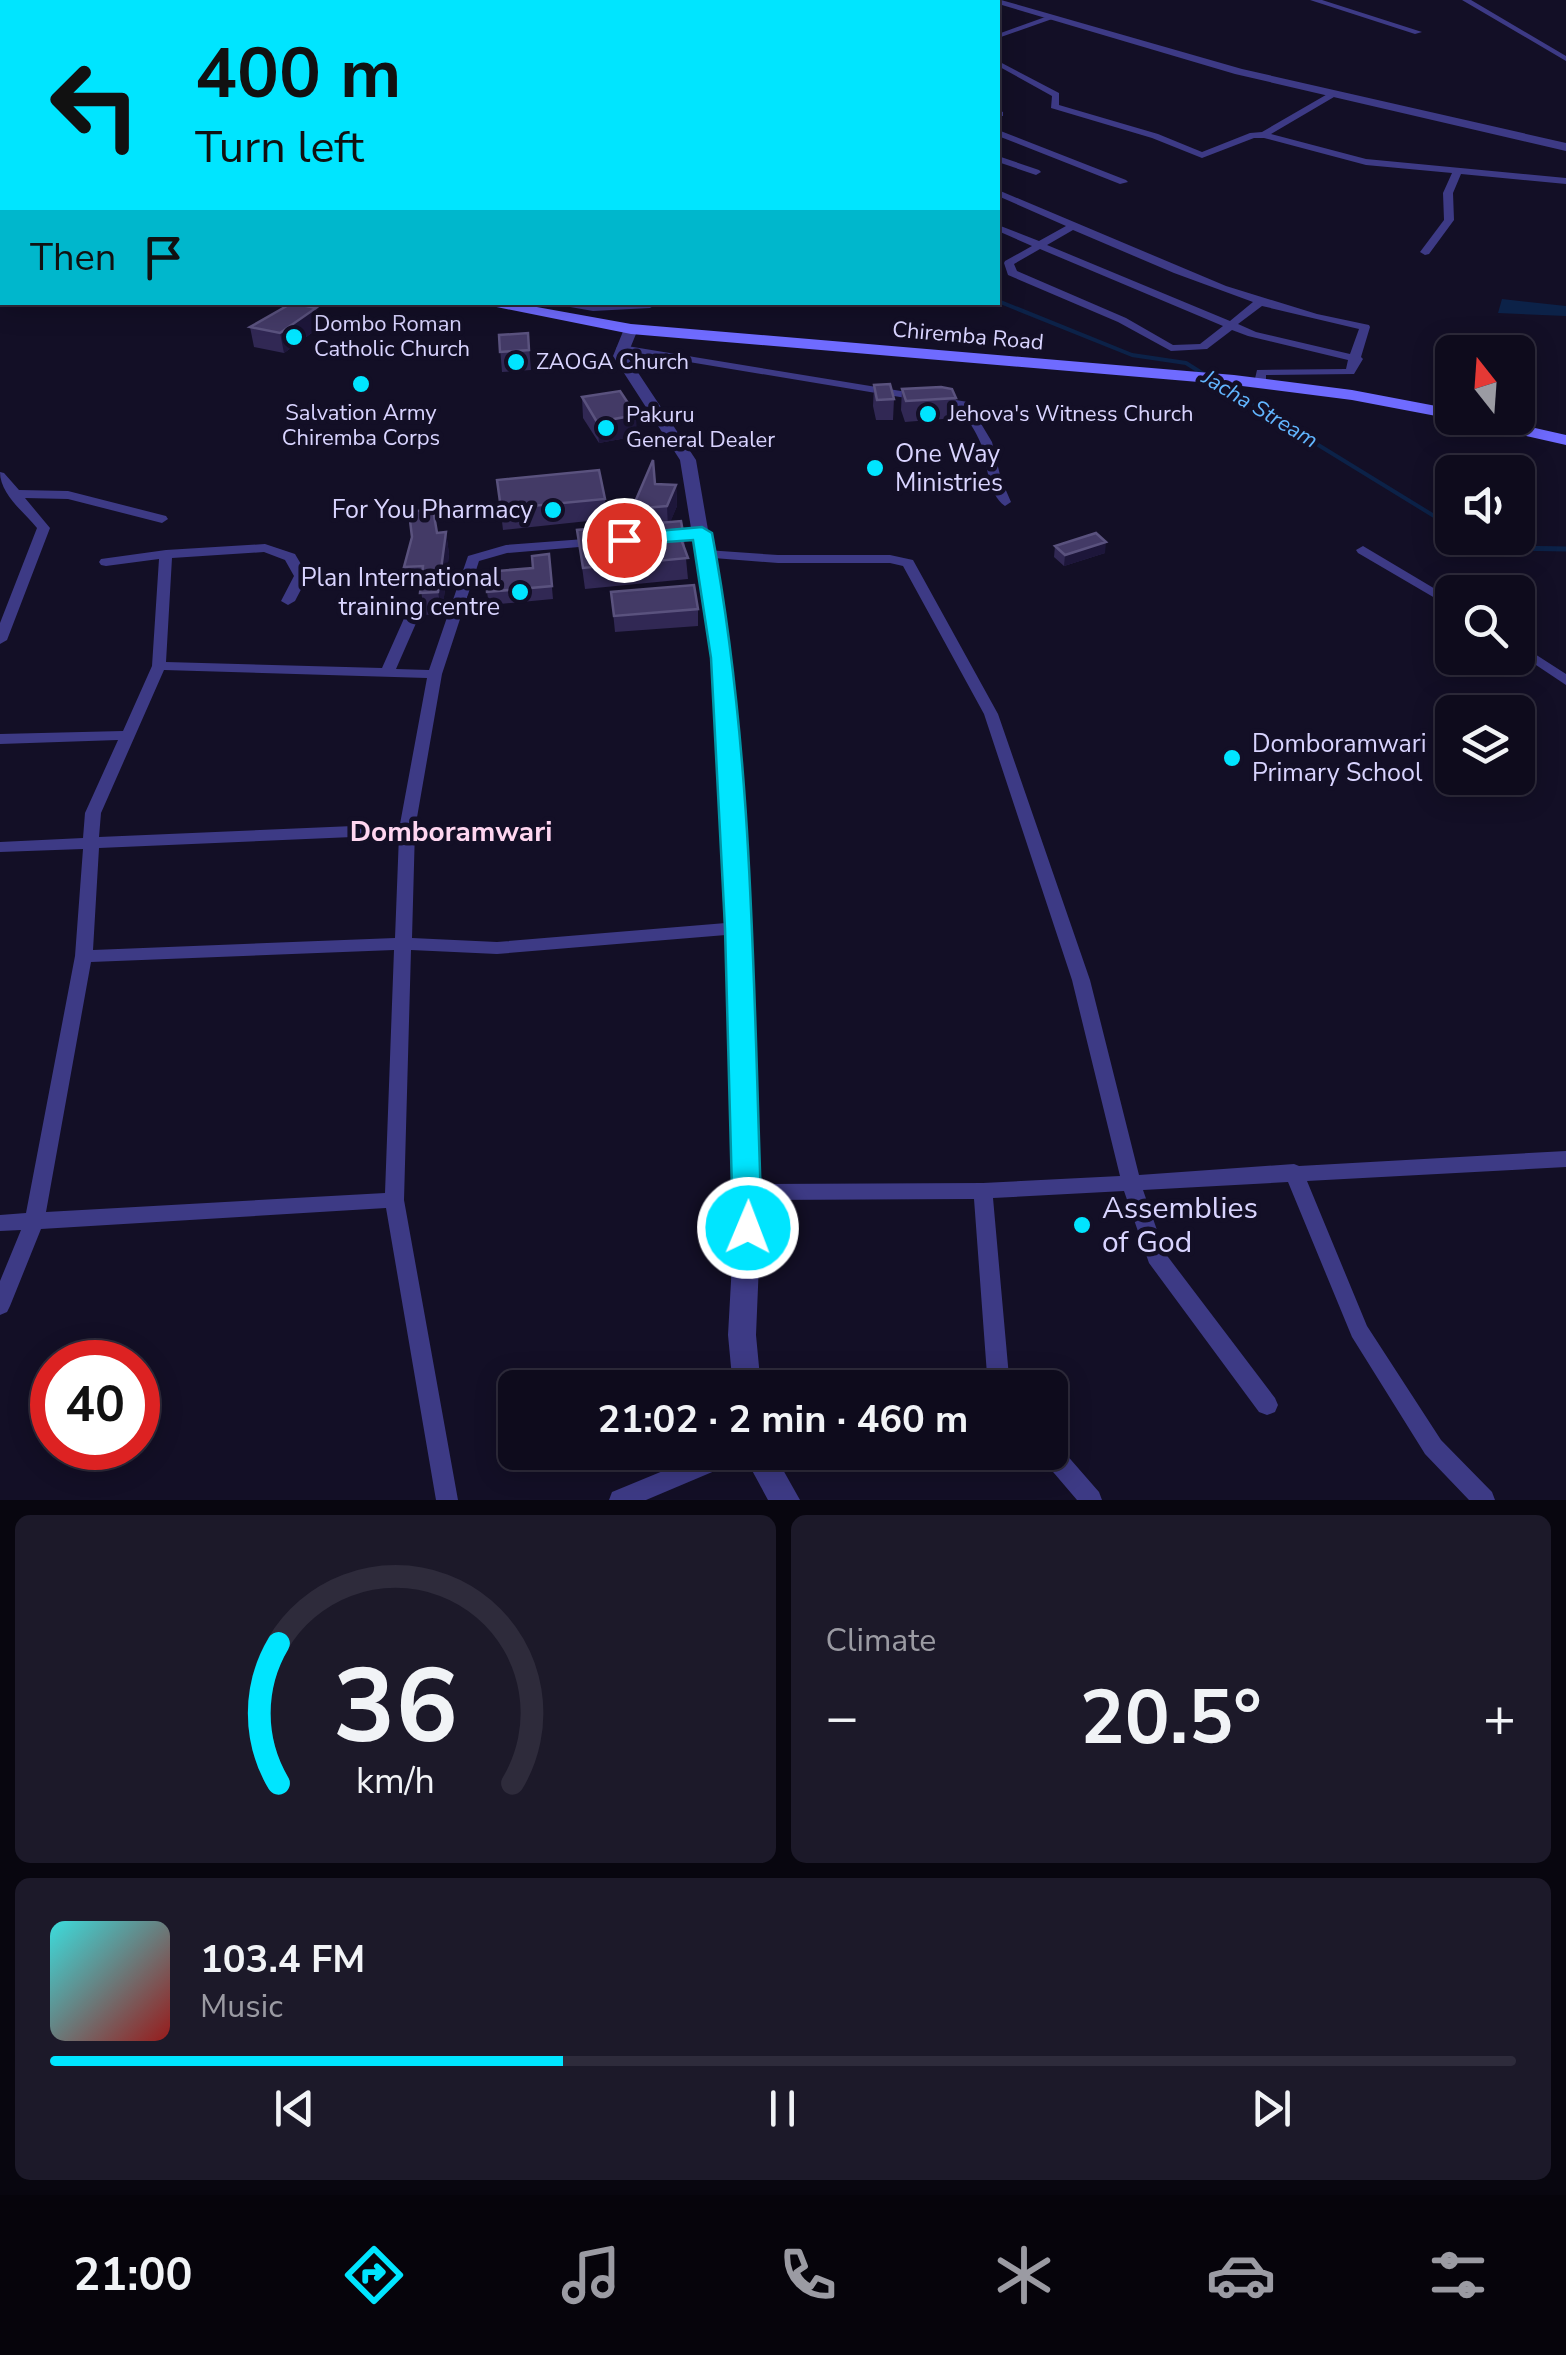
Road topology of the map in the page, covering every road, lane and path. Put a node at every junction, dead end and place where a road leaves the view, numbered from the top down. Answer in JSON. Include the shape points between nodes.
{"nodes":[{"id":1,"x":1314,"y":0,"type":"edge"},
{"id":2,"x":1466,"y":0,"type":"edge"},
{"id":3,"x":1000,"y":3,"type":"edge"},
{"id":4,"x":1051,"y":18,"type":"junction"},
{"id":5,"x":1418,"y":32,"type":"dead end"},
{"id":6,"x":1000,"y":35,"type":"edge"},
{"id":7,"x":1566,"y":58,"type":"edge"},
{"id":8,"x":1000,"y":64,"type":"edge"},
{"id":9,"x":1332,"y":95,"type":"junction"},
{"id":10,"x":1000,"y":134,"type":"edge"},
{"id":11,"x":1264,"y":135,"type":"junction"},
{"id":12,"x":1566,"y":146,"type":"edge"},
{"id":13,"x":1000,"y":160,"type":"edge"},
{"id":14,"x":1458,"y":171,"type":"junction"},
{"id":15,"x":1036,"y":172,"type":"dead end"},
{"id":16,"x":1566,"y":181,"type":"edge"},
{"id":17,"x":1123,"y":182,"type":"dead end"},
{"id":18,"x":1000,"y":194,"type":"edge"},
{"id":19,"x":1071,"y":228,"type":"junction"},
{"id":20,"x":1000,"y":229,"type":"edge"},
{"id":21,"x":1039,"y":246,"type":"junction"},
{"id":22,"x":1424,"y":252,"type":"dead end"},
{"id":23,"x":1259,"y":303,"type":"junction"},
{"id":24,"x":492,"y":305,"type":"edge"},
{"id":25,"x":569,"y":305,"type":"edge"},
{"id":26,"x":636,"y":305,"type":"edge"},
{"id":27,"x":650,"y":305,"type":"edge"},
{"id":28,"x":1229,"y":325,"type":"junction"},
{"id":29,"x":626,"y":338,"type":"junction"},
{"id":30,"x":1357,"y":359,"type":"junction"},
{"id":31,"x":1260,"y":383,"type":"junction"},
{"id":32,"x":1435,"y":411,"type":"edge"},
{"id":33,"x":1535,"y":433,"type":"edge"},
{"id":34,"x":1566,"y":440,"type":"edge"},
{"id":35,"x":0,"y":476,"type":"edge"},
{"id":36,"x":13,"y":494,"type":"junction"},
{"id":37,"x":1005,"y":502,"type":"dead end"},
{"id":38,"x":162,"y":518,"type":"dead end"},
{"id":39,"x":624,"y":540,"type":"edge"},
{"id":40,"x":697,"y":541,"type":"junction"},
{"id":41,"x":1364,"y":550,"type":"dead end"},
{"id":42,"x":166,"y":554,"type":"junction"},
{"id":43,"x":106,"y":562,"type":"dead end"},
{"id":44,"x":1435,"y":594,"type":"edge"},
{"id":45,"x":288,"y":602,"type":"dead end"},
{"id":46,"x":417,"y":605,"type":"edge"},
{"id":47,"x":0,"y":640,"type":"edge"},
{"id":48,"x":1535,"y":659,"type":"edge"},
{"id":49,"x":160,"y":666,"type":"junction"},
{"id":50,"x":388,"y":671,"type":"junction"},
{"id":51,"x":436,"y":674,"type":"junction"},
{"id":52,"x":1566,"y":681,"type":"edge"},
{"id":53,"x":127,"y":735,"type":"junction"},
{"id":54,"x":0,"y":739,"type":"edge"},
{"id":55,"x":407,"y":829,"type":"junction"},
{"id":56,"x":91,"y":842,"type":"junction"},
{"id":57,"x":0,"y":847,"type":"edge"},
{"id":58,"x":738,"y":928,"type":"junction"},
{"id":59,"x":403,"y":944,"type":"junction"},
{"id":60,"x":84,"y":956,"type":"junction"},
{"id":61,"x":1566,"y":1159,"type":"edge"},
{"id":62,"x":1294,"y":1172,"type":"junction"},
{"id":63,"x":1131,"y":1182,"type":"junction"},
{"id":64,"x":982,"y":1191,"type":"junction"},
{"id":65,"x":749,"y":1192,"type":"junction"},
{"id":66,"x":394,"y":1200,"type":"junction"},
{"id":67,"x":34,"y":1222,"type":"junction"},
{"id":68,"x":0,"y":1223,"type":"edge"},
{"id":69,"x":0,"y":1306,"type":"edge"},
{"id":70,"x":745,"y":1370,"type":"edge"},
{"id":71,"x":997,"y":1370,"type":"edge"},
{"id":72,"x":1267,"y":1405,"type":"dead end"},
{"id":73,"x":692,"y":1470,"type":"edge"},
{"id":74,"x":767,"y":1470,"type":"edge"},
{"id":75,"x":1065,"y":1470,"type":"edge"},
{"id":76,"x":447,"y":1500,"type":"edge"},
{"id":77,"x":620,"y":1500,"type":"edge"},
{"id":78,"x":785,"y":1500,"type":"edge"},
{"id":79,"x":1090,"y":1500,"type":"edge"},
{"id":80,"x":1484,"y":1500,"type":"edge"}],
"edges":[{"from":1,"to":5,"type":"street"},
{"from":2,"to":7,"type":"street"},
{"from":3,"to":4,"type":"street"},
{"from":4,"to":6,"type":"street"},
{"from":4,"to":9,"type":"street"},
{"from":8,"to":11,"type":"street","via":[[1056,95],[1054,106],[1202,155]]},
{"from":9,"to":11,"type":"street"},
{"from":9,"to":12,"type":"street"},
{"from":10,"to":17,"type":"street"},
{"from":11,"to":14,"type":"street","via":[[1366,162]]},
{"from":13,"to":15,"type":"street"},
{"from":14,"to":16,"type":"street"},
{"from":14,"to":22,"type":"street","via":[[1448,193],[1449,220]]},
{"from":18,"to":19,"type":"street"},
{"from":19,"to":21,"type":"street"},
{"from":19,"to":23,"type":"street"},
{"from":20,"to":21,"type":"street"},
{"from":21,"to":28,"type":"street"},
{"from":21,"to":28,"type":"street","via":[[1009,263],[1012,273],[1172,348],[1202,347]]},
{"from":23,"to":28,"type":"street"},
{"from":23,"to":30,"type":"street","via":[[1366,326]]},
{"from":24,"to":29,"type":"main road","name":"Chiremba Road"},
{"from":25,"to":26,"type":"street"},
{"from":27,"to":29,"type":"street"},
{"from":28,"to":30,"type":"street"},
{"from":29,"to":31,"type":"main road","name":"Chiremba Road"},
{"from":29,"to":37,"type":"street","via":[[964,404],[986,442]]},
{"from":29,"to":40,"type":"street","via":[[620,356],[688,460]]},
{"from":30,"to":31,"type":"street","via":[[1350,372],[1261,372]]},
{"from":31,"to":32,"type":"main road","name":"Chiremba Road"},
{"from":33,"to":34,"type":"main road"},
{"from":35,"to":36,"type":"street"},
{"from":36,"to":38,"type":"street","via":[[68,495]]},
{"from":36,"to":47,"type":"street","via":[[44,528]]},
{"from":39,"to":51,"type":"street","via":[[506,549],[473,559]]},
{"from":40,"to":58,"type":"street","via":[[722,658]]},
{"from":40,"to":63,"type":"street","via":[[778,559],[908,563],[991,714],[1082,980]]},
{"from":41,"to":44,"type":"street"},
{"from":42,"to":43,"type":"street"},
{"from":42,"to":45,"type":"street","via":[[265,548],[290,557],[301,576]]},
{"from":42,"to":49,"type":"street"},
{"from":46,"to":50,"type":"street"},
{"from":48,"to":52,"type":"street"},
{"from":49,"to":50,"type":"street"},
{"from":49,"to":53,"type":"street"},
{"from":50,"to":51,"type":"street"},
{"from":51,"to":55,"type":"street"},
{"from":53,"to":54,"type":"street"},
{"from":53,"to":56,"type":"street","via":[[93,813]]},
{"from":55,"to":56,"type":"street"},
{"from":55,"to":59,"type":"street"},
{"from":56,"to":57,"type":"street"},
{"from":56,"to":60,"type":"street"},
{"from":58,"to":59,"type":"street","via":[[497,948]]},
{"from":58,"to":65,"type":"street"},
{"from":59,"to":60,"type":"street"},
{"from":59,"to":66,"type":"street"},
{"from":60,"to":67,"type":"street"},
{"from":61,"to":62,"type":"street"},
{"from":62,"to":63,"type":"street"},
{"from":62,"to":80,"type":"street","via":[[1359,1331],[1433,1446]]},
{"from":63,"to":64,"type":"street"},
{"from":63,"to":72,"type":"street","via":[[1156,1256]]},
{"from":64,"to":65,"type":"street"},
{"from":64,"to":71,"type":"street"},
{"from":65,"to":70,"type":"street"},
{"from":66,"to":67,"type":"street"},
{"from":66,"to":76,"type":"street"},
{"from":67,"to":68,"type":"street"},
{"from":67,"to":69,"type":"street"},
{"from":73,"to":77,"type":"street"},
{"from":74,"to":78,"type":"street"},
{"from":75,"to":79,"type":"street"}]}
